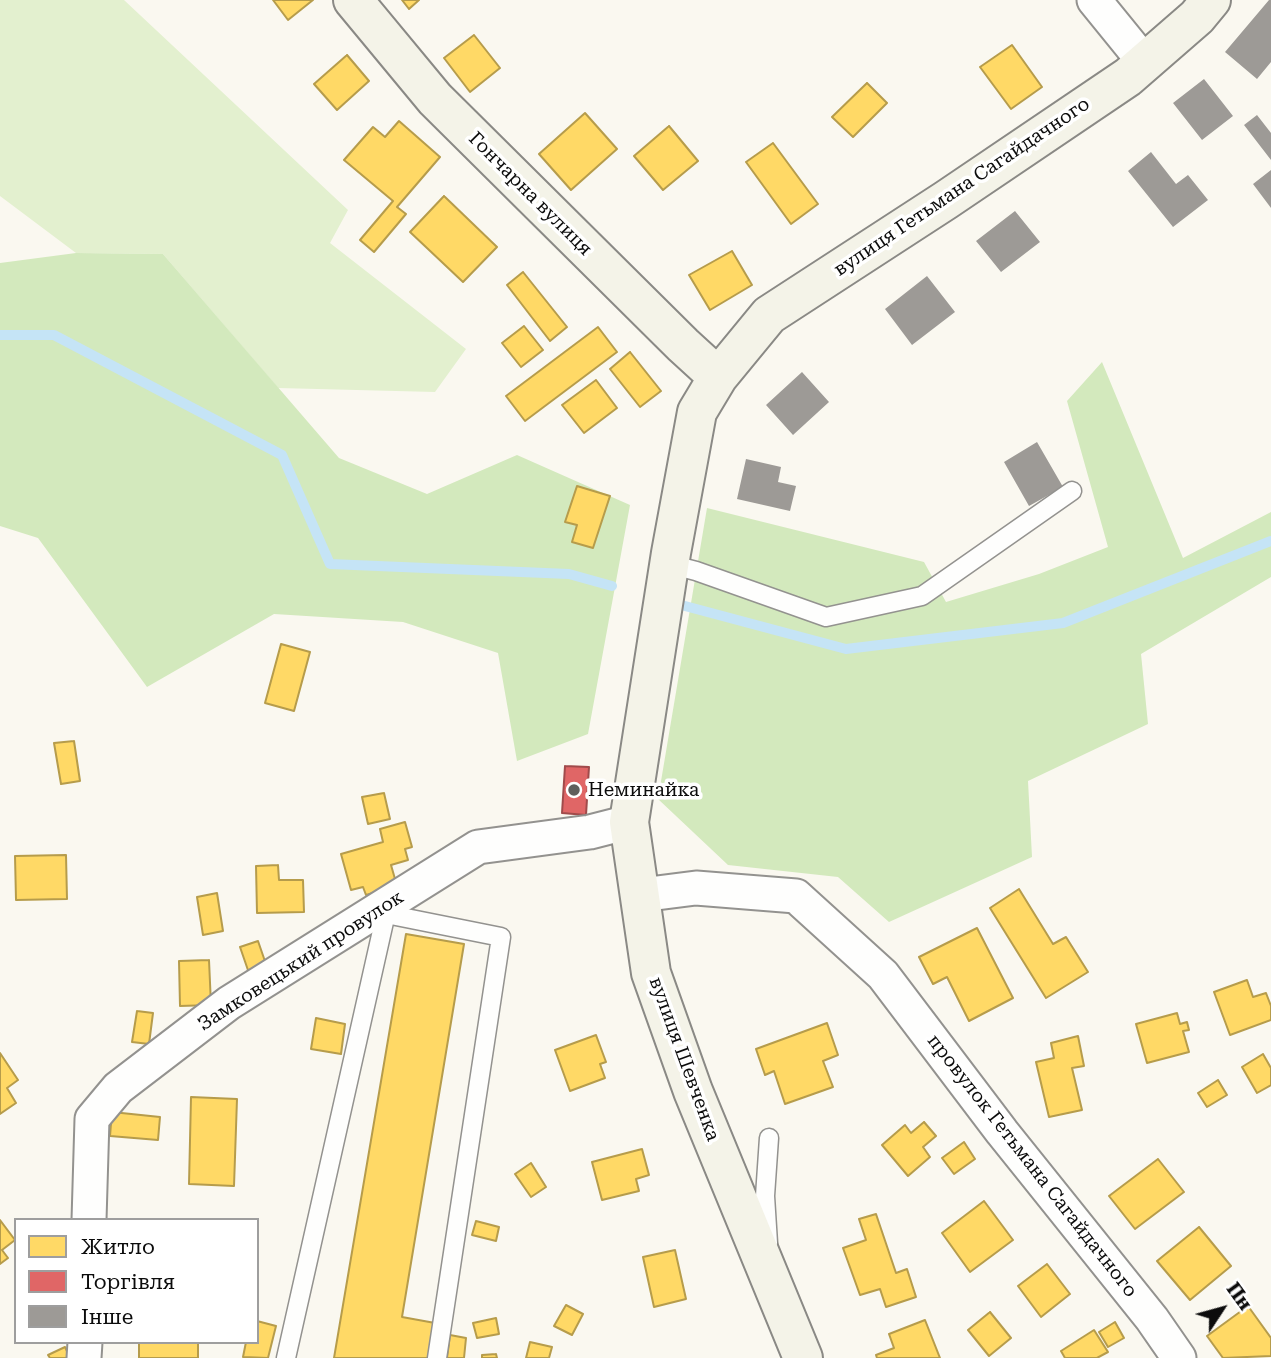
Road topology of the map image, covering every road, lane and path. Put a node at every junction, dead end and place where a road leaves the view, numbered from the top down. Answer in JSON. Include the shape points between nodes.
{"nodes":[{"id":1,"x":353,"y":0,"type":"edge"},
{"id":2,"x":1094,"y":0,"type":"edge"},
{"id":3,"x":1210,"y":0,"type":"edge"},
{"id":4,"x":1146,"y":64,"type":"junction"},
{"id":5,"x":718,"y":377,"type":"junction"},
{"id":6,"x":1072,"y":491,"type":"dead end"},
{"id":7,"x":669,"y":564,"type":"junction"},
{"id":8,"x":629,"y":822,"type":"junction"},
{"id":9,"x":640,"y":895,"type":"junction"},
{"id":10,"x":381,"y":913,"type":"junction"},
{"id":11,"x":769,"y":1138,"type":"dead end"},
{"id":12,"x":89,"y":1218,"type":"edge"},
{"id":13,"x":771,"y":1275,"type":"junction"},
{"id":14,"x":286,"y":1358,"type":"edge"},
{"id":15,"x":437,"y":1358,"type":"edge"},
{"id":16,"x":803,"y":1358,"type":"edge"},
{"id":17,"x":1179,"y":1358,"type":"edge"}],
"edges":[{"from":1,"to":5,"type":"main road","name":"Гончарна вулиця","via":[[435,99]]},
{"from":2,"to":4,"type":"street"},
{"from":3,"to":4,"type":"main road","name":"вулиця Гетьмана Сагайдачного"},
{"from":4,"to":5,"type":"main road","name":"вулиця Гетьмана Сагайдачного","via":[[769,314]]},
{"from":5,"to":7,"type":"main road","name":"вулиця Шевченка","via":[[697,412]]},
{"from":6,"to":7,"type":"lane","via":[[922,596],[826,617]]},
{"from":7,"to":8,"type":"main road","name":"вулиця Шевченка"},
{"from":8,"to":9,"type":"main road","name":"вулиця Шевченка"},
{"from":8,"to":10,"type":"street","name":"Замковецький провулок","via":[[478,847]]},
{"from":9,"to":13,"type":"main road","name":"вулиця Шевченка","via":[[651,973],[693,1091]]},
{"from":9,"to":17,"type":"street","name":"провулок Гетьмана Сагайдачного","via":[[696,888],[796,896],[883,975]]},
{"from":10,"to":12,"type":"street","name":"Замковецький провулок","via":[[229,1003],[118,1088],[92,1119]]},
{"from":10,"to":14,"type":"lane"},
{"from":10,"to":15,"type":"lane","via":[[501,937]]},
{"from":11,"to":13,"type":"lane","via":[[765,1196]]},
{"from":13,"to":16,"type":"main road","name":"вулиця Шевченка"}]}
